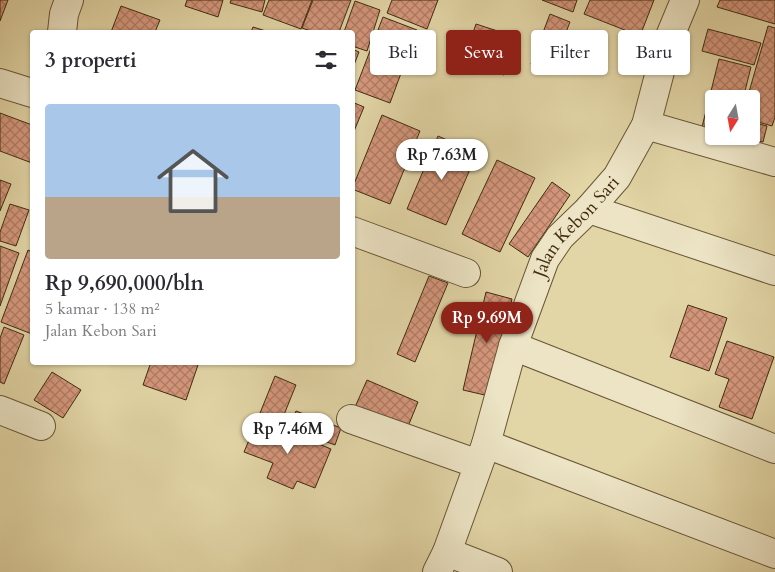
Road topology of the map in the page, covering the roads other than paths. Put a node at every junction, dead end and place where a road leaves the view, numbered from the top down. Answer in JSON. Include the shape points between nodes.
{"nodes":[{"id":1,"x":69,"y":0,"type":"edge"},
{"id":2,"x":684,"y":0,"type":"edge"},
{"id":3,"x":62,"y":30,"type":"edge"},
{"id":4,"x":0,"y":83,"type":"edge"},
{"id":5,"x":30,"y":92,"type":"edge"},
{"id":6,"x":646,"y":125,"type":"junction"},
{"id":7,"x":775,"y":162,"type":"edge"},
{"id":8,"x":589,"y":209,"type":"junction"},
{"id":9,"x":355,"y":232,"type":"edge"},
{"id":10,"x":775,"y":271,"type":"edge"},
{"id":11,"x":466,"y":273,"type":"dead end"},
{"id":12,"x":513,"y":346,"type":"junction"},
{"id":13,"x":0,"y":410,"type":"edge"},
{"id":14,"x":351,"y":419,"type":"dead end"},
{"id":15,"x":41,"y":426,"type":"dead end"},
{"id":16,"x":775,"y":449,"type":"edge"},
{"id":17,"x":482,"y":454,"type":"junction"},
{"id":18,"x":775,"y":554,"type":"edge"},
{"id":19,"x":442,"y":562,"type":"edge"},
{"id":20,"x":498,"y":572,"type":"edge"}],
"edges":[{"from":1,"to":3,"type":"street"},
{"from":2,"to":6,"type":"street","name":"Jalan Kebon Sari","via":[[668,41]]},
{"from":4,"to":5,"type":"street"},
{"from":6,"to":7,"type":"street"},
{"from":6,"to":8,"type":"street","name":"Jalan Kebon Sari","via":[[617,177]]},
{"from":8,"to":10,"type":"street"},
{"from":8,"to":12,"type":"street","name":"Jalan Kebon Sari","via":[[560,237],[545,259]]},
{"from":9,"to":11,"type":"street"},
{"from":12,"to":16,"type":"street"},
{"from":12,"to":17,"type":"street","name":"Jalan Kebon Sari"},
{"from":13,"to":15,"type":"street"},
{"from":14,"to":17,"type":"street"},
{"from":17,"to":18,"type":"street"},
{"from":17,"to":19,"type":"street","name":"Jalan Kebon Sari"},
{"from":19,"to":20,"type":"street"}]}
